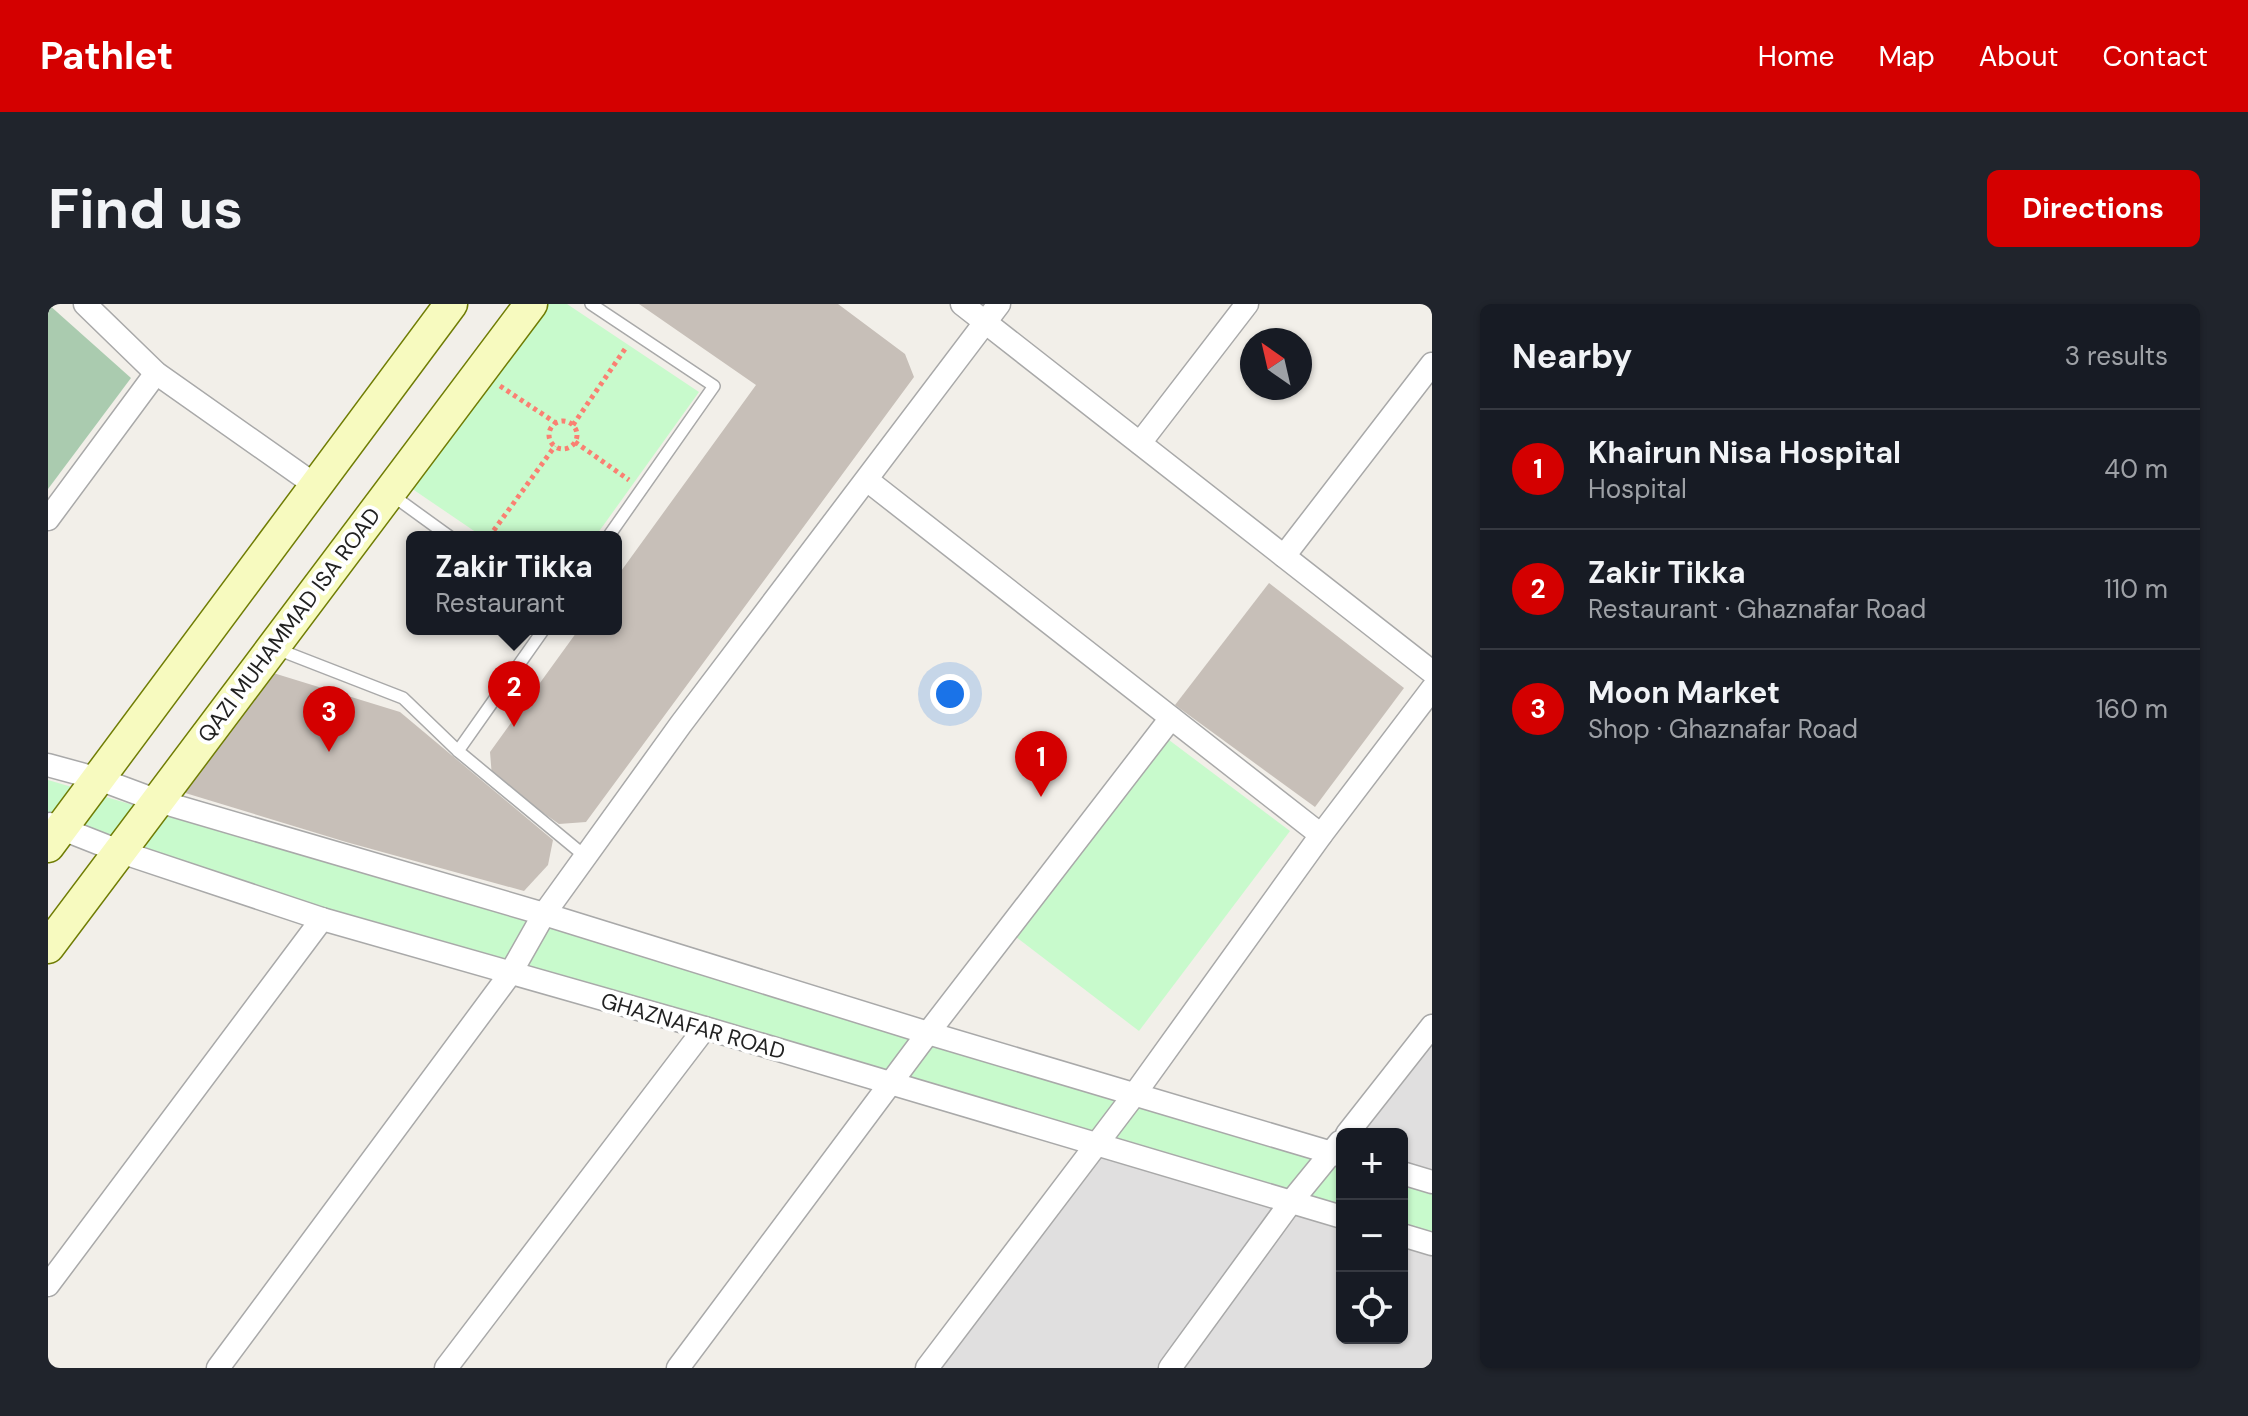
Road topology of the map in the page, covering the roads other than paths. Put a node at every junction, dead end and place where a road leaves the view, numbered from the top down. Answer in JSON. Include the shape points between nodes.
{"nodes":[{"id":1,"x":85,"y":304,"type":"edge"},
{"id":2,"x":451,"y":304,"type":"edge"},
{"id":3,"x":531,"y":304,"type":"edge"},
{"id":4,"x":591,"y":304,"type":"edge"},
{"id":5,"x":962,"y":304,"type":"edge"},
{"id":6,"x":999,"y":304,"type":"edge"},
{"id":7,"x":1247,"y":304,"type":"edge"},
{"id":8,"x":985,"y":322,"type":"junction"},
{"id":9,"x":1432,"y":364,"type":"edge"},
{"id":10,"x":156,"y":373,"type":"junction"},
{"id":11,"x":1140,"y":443,"type":"junction"},
{"id":12,"x":867,"y":480,"type":"junction"},
{"id":13,"x":315,"y":485,"type":"junction"},
{"id":14,"x":388,"y":492,"type":"junction"},
{"id":15,"x":48,"y":519,"type":"edge"},
{"id":16,"x":442,"y":531,"type":"edge"},
{"id":17,"x":612,"y":531,"type":"edge"},
{"id":18,"x":1284,"y":556,"type":"junction"},
{"id":19,"x":540,"y":635,"type":"edge"},
{"id":20,"x":273,"y":647,"type":"junction"},
{"id":21,"x":1432,"y":672,"type":"edge"},
{"id":22,"x":1432,"y":689,"type":"edge"},
{"id":23,"x":1171,"y":718,"type":"junction"},
{"id":24,"x":458,"y":751,"type":"junction"},
{"id":25,"x":48,"y":765,"type":"edge"},
{"id":26,"x":99,"y":779,"type":"junction"},
{"id":27,"x":158,"y":801,"type":"junction"},
{"id":28,"x":53,"y":832,"type":"edge"},
{"id":29,"x":1321,"y":835,"type":"junction"},
{"id":30,"x":121,"y":852,"type":"junction"},
{"id":31,"x":586,"y":857,"type":"junction"},
{"id":32,"x":544,"y":914,"type":"junction"},
{"id":33,"x":322,"y":919,"type":"junction"},
{"id":34,"x":48,"y":947,"type":"edge"},
{"id":35,"x":510,"y":974,"type":"junction"},
{"id":36,"x":1432,"y":1026,"type":"edge"},
{"id":37,"x":705,"y":1028,"type":"junction"},
{"id":38,"x":928,"y":1033,"type":"junction"},
{"id":39,"x":892,"y":1084,"type":"junction"},
{"id":40,"x":1134,"y":1095,"type":"junction"},
{"id":41,"x":1352,"y":1128,"type":"edge"},
{"id":42,"x":1097,"y":1144,"type":"junction"},
{"id":43,"x":1336,"y":1148,"type":"edge"},
{"id":44,"x":1336,"y":1152,"type":"edge"},
{"id":45,"x":1408,"y":1175,"type":"edge"},
{"id":46,"x":1432,"y":1182,"type":"edge"},
{"id":47,"x":1291,"y":1202,"type":"junction"},
{"id":48,"x":1336,"y":1215,"type":"edge"},
{"id":49,"x":1408,"y":1237,"type":"edge"},
{"id":50,"x":1432,"y":1244,"type":"edge"},
{"id":51,"x":48,"y":1285,"type":"edge"},
{"id":52,"x":218,"y":1368,"type":"edge"},
{"id":53,"x":446,"y":1368,"type":"edge"},
{"id":54,"x":678,"y":1368,"type":"edge"},
{"id":55,"x":927,"y":1368,"type":"edge"},
{"id":56,"x":1170,"y":1368,"type":"edge"}],
"edges":[{"from":1,"to":10,"type":"street"},
{"from":2,"to":13,"type":"street"},
{"from":3,"to":14,"type":"street","name":"QAZI MUHAMMAD ISA ROAD"},
{"from":4,"to":17,"type":"lane","via":[[714,386]]},
{"from":5,"to":8,"type":"street"},
{"from":6,"to":8,"type":"street"},
{"from":7,"to":11,"type":"street"},
{"from":8,"to":11,"type":"street"},
{"from":8,"to":12,"type":"street"},
{"from":9,"to":18,"type":"street"},
{"from":10,"to":13,"type":"street"},
{"from":10,"to":15,"type":"street"},
{"from":11,"to":18,"type":"street"},
{"from":12,"to":23,"type":"street"},
{"from":12,"to":31,"type":"street"},
{"from":13,"to":26,"type":"street"},
{"from":14,"to":16,"type":"lane"},
{"from":14,"to":20,"type":"street","name":"QAZI MUHAMMAD ISA ROAD"},
{"from":18,"to":21,"type":"street"},
{"from":19,"to":24,"type":"lane"},
{"from":20,"to":24,"type":"lane","via":[[403,698]]},
{"from":20,"to":27,"type":"street","name":"QAZI MUHAMMAD ISA ROAD"},
{"from":22,"to":29,"type":"street"},
{"from":23,"to":29,"type":"street"},
{"from":23,"to":38,"type":"street"},
{"from":24,"to":31,"type":"lane"},
{"from":25,"to":26,"type":"street"},
{"from":26,"to":27,"type":"street"},
{"from":26,"to":28,"type":"street"},
{"from":27,"to":30,"type":"street","name":"QAZI MUHAMMAD ISA ROAD"},
{"from":27,"to":32,"type":"street"},
{"from":28,"to":30,"type":"street","name":"GHAZNAFAR ROAD"},
{"from":29,"to":40,"type":"street"},
{"from":30,"to":33,"type":"street","name":"GHAZNAFAR ROAD"},
{"from":30,"to":34,"type":"street","name":"QAZI MUHAMMAD ISA ROAD"},
{"from":31,"to":32,"type":"street"},
{"from":32,"to":35,"type":"street"},
{"from":32,"to":38,"type":"street"},
{"from":33,"to":35,"type":"street","name":"GHAZNAFAR ROAD"},
{"from":33,"to":51,"type":"street"},
{"from":35,"to":37,"type":"street","name":"GHAZNAFAR ROAD"},
{"from":35,"to":52,"type":"street"},
{"from":36,"to":41,"type":"street"},
{"from":37,"to":39,"type":"street","name":"GHAZNAFAR ROAD"},
{"from":37,"to":53,"type":"street"},
{"from":38,"to":39,"type":"street"},
{"from":38,"to":40,"type":"street"},
{"from":39,"to":42,"type":"street","name":"GHAZNAFAR ROAD"},
{"from":39,"to":54,"type":"street"},
{"from":40,"to":42,"type":"street"},
{"from":40,"to":43,"type":"street"},
{"from":42,"to":47,"type":"street","name":"GHAZNAFAR ROAD"},
{"from":42,"to":55,"type":"street"},
{"from":44,"to":47,"type":"street"},
{"from":45,"to":46,"type":"street"},
{"from":47,"to":48,"type":"street","name":"GHAZNAFAR ROAD"},
{"from":47,"to":56,"type":"street"},
{"from":49,"to":50,"type":"street"}]}
